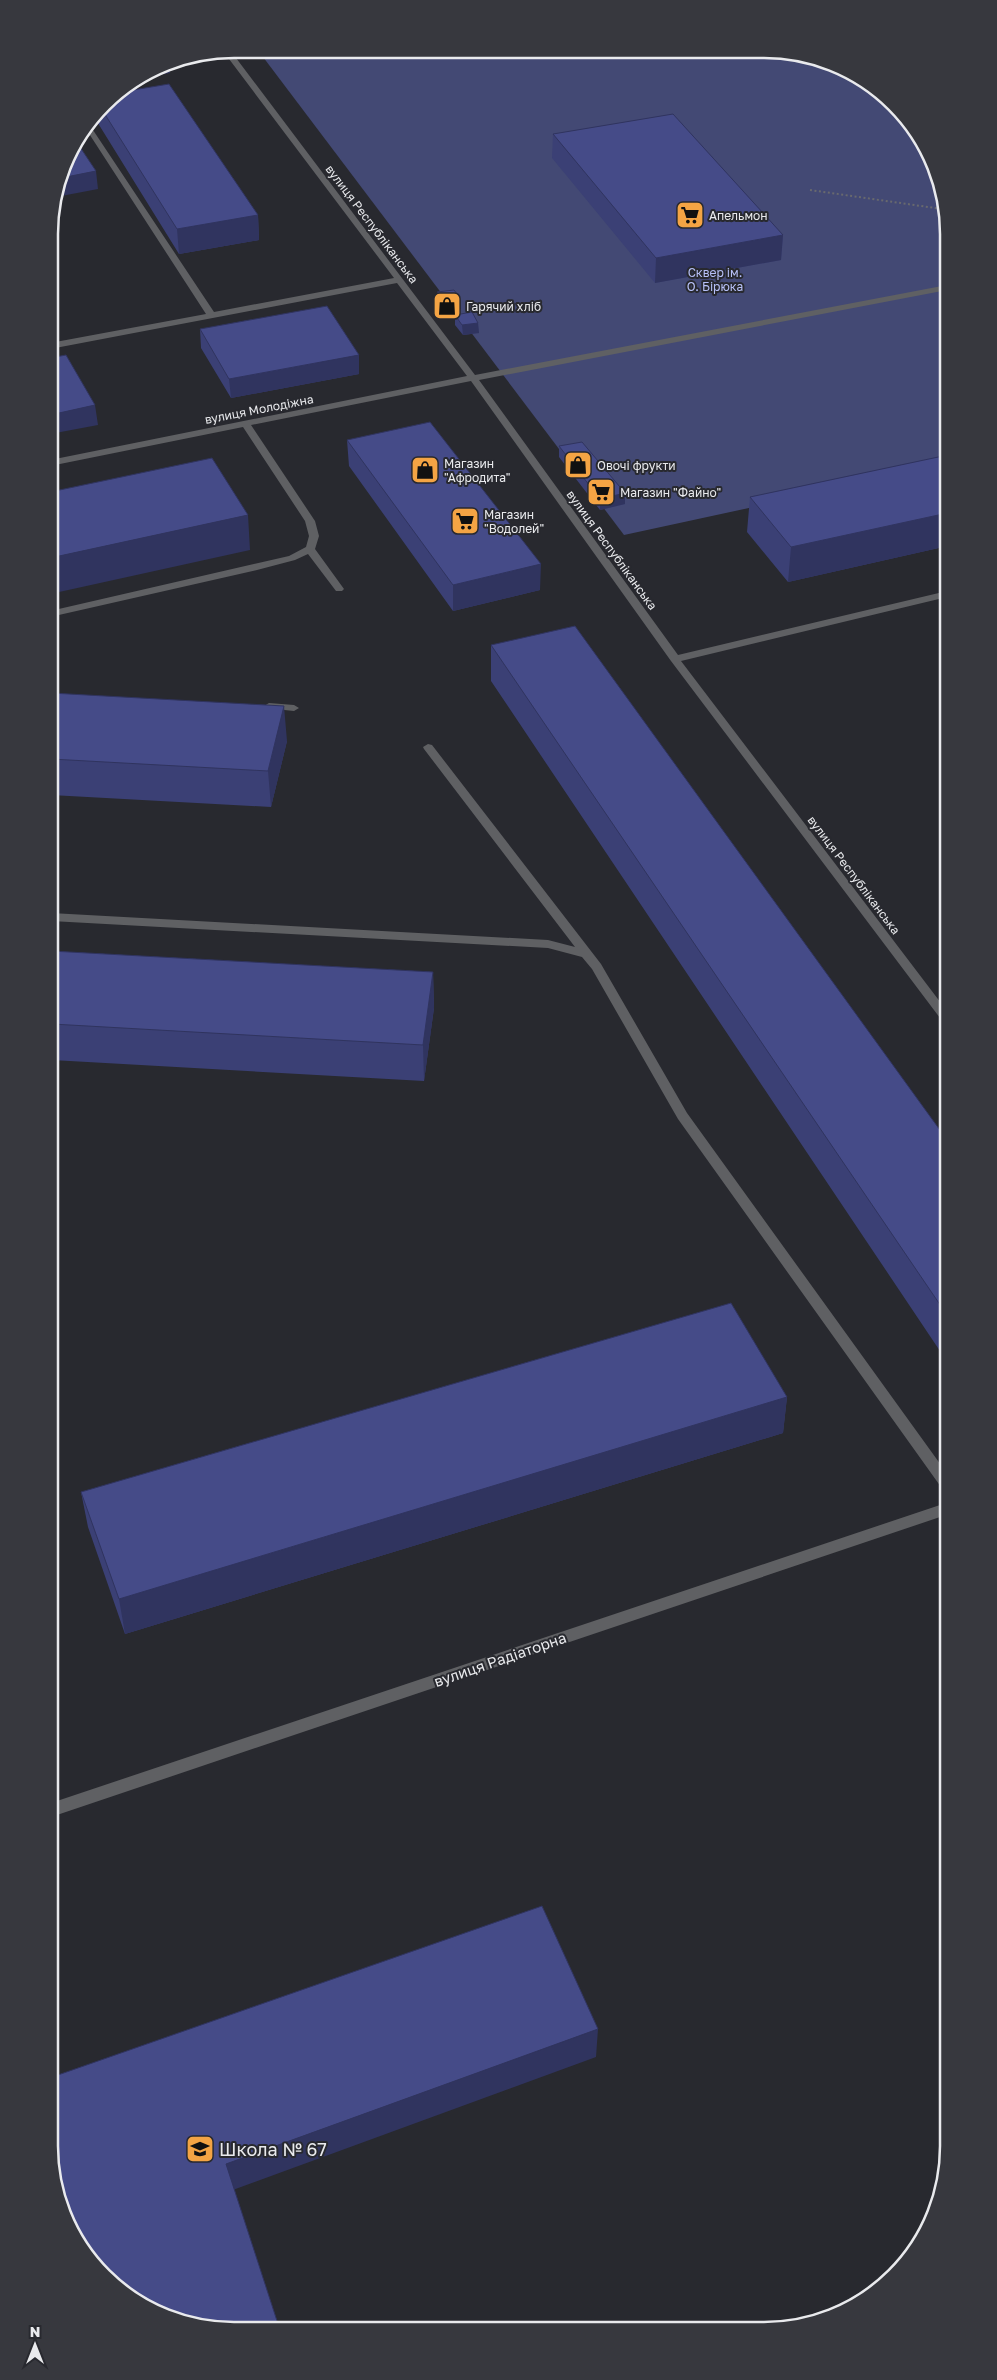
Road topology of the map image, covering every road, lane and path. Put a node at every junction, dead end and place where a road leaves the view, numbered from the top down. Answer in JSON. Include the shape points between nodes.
{"nodes":[{"id":1,"x":232,"y":58,"type":"edge"},
{"id":2,"x":91,"y":131,"type":"edge"},
{"id":3,"x":810,"y":190,"type":"dead end"},
{"id":4,"x":938,"y":209,"type":"edge"},
{"id":5,"x":399,"y":280,"type":"junction"},
{"id":6,"x":940,"y":288,"type":"edge"},
{"id":7,"x":211,"y":315,"type":"junction"},
{"id":8,"x":58,"y":344,"type":"edge"},
{"id":9,"x":473,"y":378,"type":"junction"},
{"id":10,"x":246,"y":425,"type":"junction"},
{"id":11,"x":58,"y":461,"type":"edge"},
{"id":12,"x":310,"y":549,"type":"junction"},
{"id":13,"x":339,"y":589,"type":"dead end"},
{"id":14,"x":940,"y":596,"type":"edge"},
{"id":15,"x":58,"y":612,"type":"edge"},
{"id":16,"x":675,"y":658,"type":"junction"},
{"id":17,"x":255,"y":706,"type":"edge"},
{"id":18,"x":294,"y":708,"type":"dead end"},
{"id":19,"x":428,"y":747,"type":"dead end"},
{"id":20,"x":58,"y":917,"type":"edge"},
{"id":21,"x":586,"y":954,"type":"junction"},
{"id":22,"x":940,"y":1010,"type":"edge"},
{"id":23,"x":940,"y":1475,"type":"edge"},
{"id":24,"x":940,"y":1512,"type":"edge"},
{"id":25,"x":58,"y":1808,"type":"edge"}],
"edges":[{"from":1,"to":5,"type":"street","name":"вулиця Республіканська"},
{"from":2,"to":7,"type":"street"},
{"from":3,"to":4,"type":"path"},
{"from":5,"to":7,"type":"street"},
{"from":5,"to":9,"type":"street","name":"вулиця Республіканська"},
{"from":6,"to":9,"type":"street","name":"вулиця Молодіжна"},
{"from":7,"to":8,"type":"street"},
{"from":9,"to":10,"type":"street","name":"вулиця Молодіжна"},
{"from":9,"to":16,"type":"street","name":"вулиця Республіканська"},
{"from":10,"to":11,"type":"street","name":"вулиця Молодіжна"},
{"from":10,"to":12,"type":"street","via":[[310,520],[314,536]]},
{"from":12,"to":13,"type":"street"},
{"from":12,"to":15,"type":"street","via":[[292,558],[257,567]]},
{"from":14,"to":16,"type":"street"},
{"from":16,"to":22,"type":"street","name":"вулиця Республіканська"},
{"from":17,"to":18,"type":"street"},
{"from":19,"to":21,"type":"street"},
{"from":20,"to":21,"type":"street","via":[[548,944]]},
{"from":21,"to":23,"type":"street","via":[[597,967],[682,1116]]},
{"from":24,"to":25,"type":"street","name":"вулиця Радіаторна"}]}
